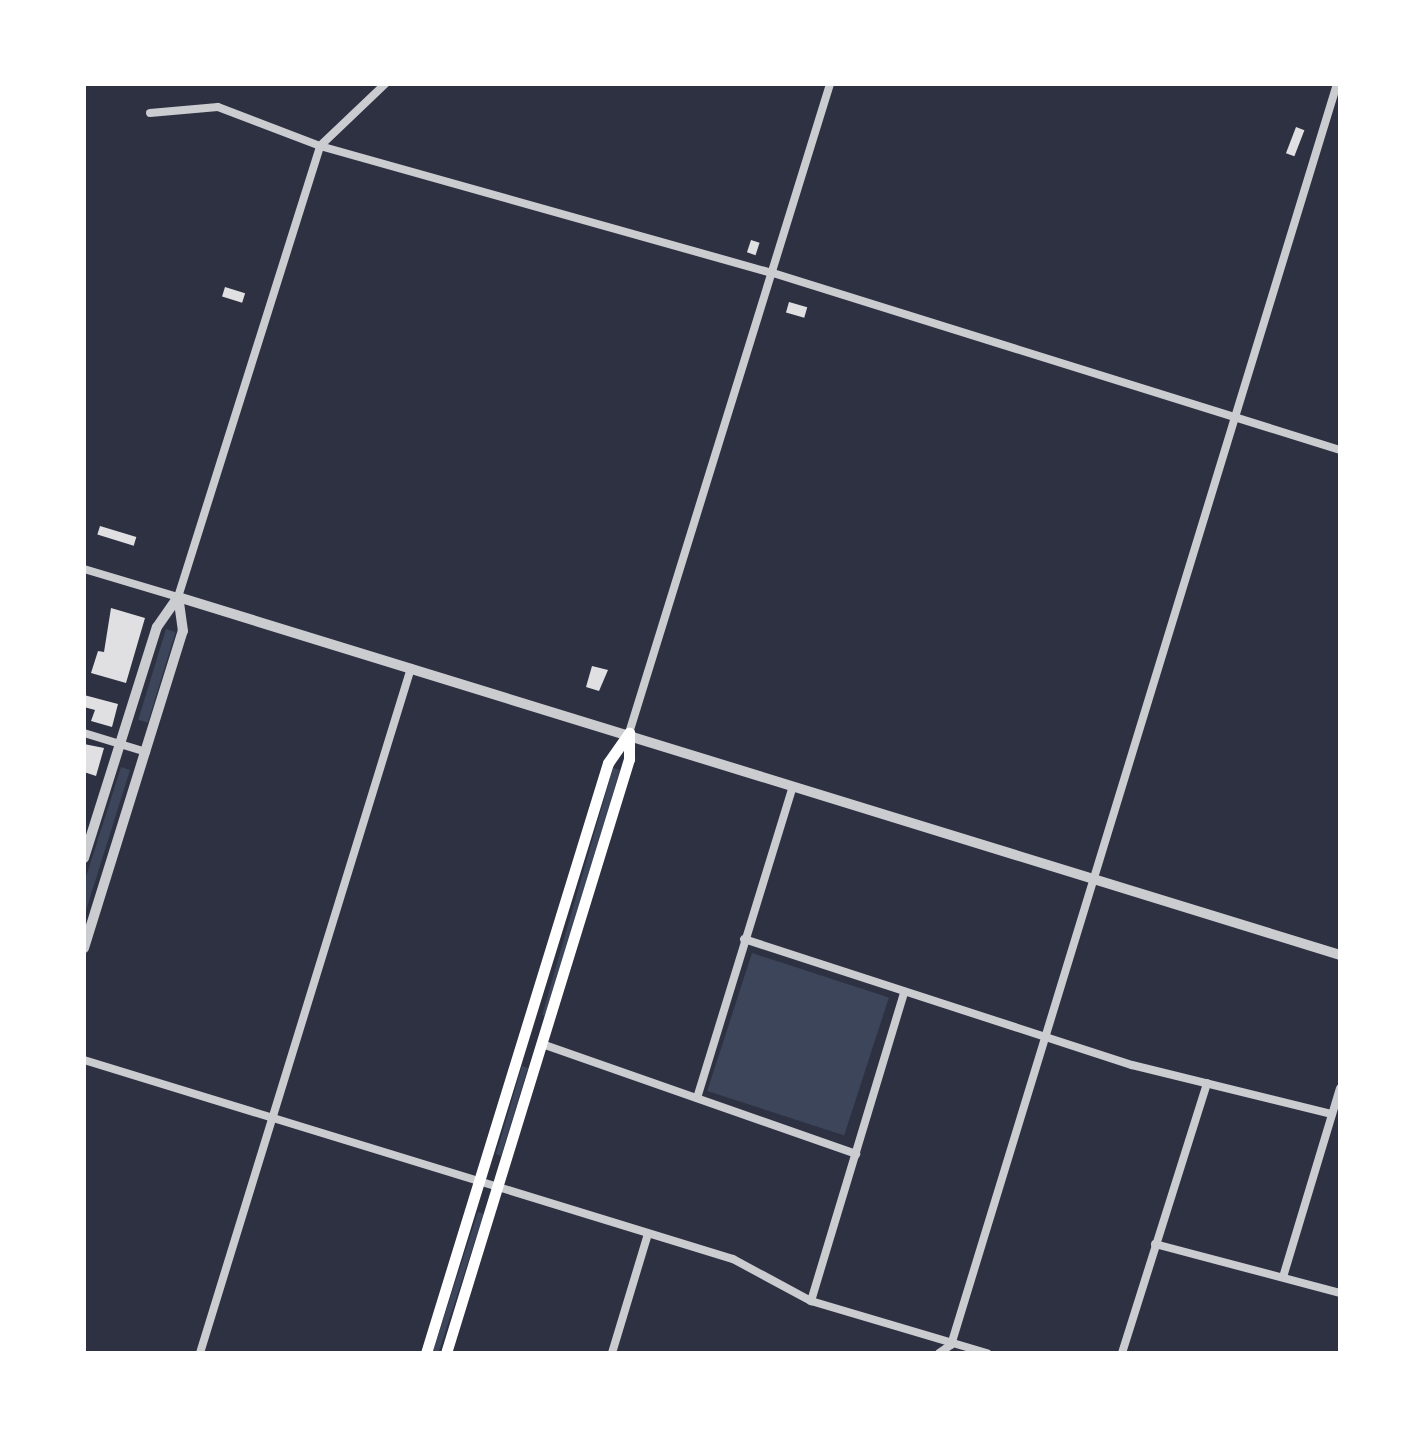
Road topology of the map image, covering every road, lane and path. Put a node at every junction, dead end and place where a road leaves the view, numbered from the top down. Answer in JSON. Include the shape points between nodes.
{"nodes":[{"id":1,"x":385,"y":84,"type":"edge"},
{"id":2,"x":830,"y":84,"type":"edge"},
{"id":3,"x":1337,"y":84,"type":"edge"},
{"id":4,"x":150,"y":113,"type":"dead end"},
{"id":5,"x":320,"y":146,"type":"junction"},
{"id":6,"x":773,"y":273,"type":"junction"},
{"id":7,"x":1236,"y":419,"type":"junction"},
{"id":8,"x":1340,"y":450,"type":"edge"},
{"id":9,"x":84,"y":569,"type":"edge"},
{"id":10,"x":178,"y":597,"type":"junction"},
{"id":11,"x":411,"y":668,"type":"junction"},
{"id":12,"x":84,"y":733,"type":"edge"},
{"id":13,"x":629,"y":733,"type":"junction"},
{"id":14,"x":120,"y":744,"type":"junction"},
{"id":15,"x":146,"y":752,"type":"junction"},
{"id":16,"x":793,"y":786,"type":"junction"},
{"id":17,"x":84,"y":858,"type":"edge"},
{"id":18,"x":1093,"y":879,"type":"junction"},
{"id":19,"x":744,"y":939,"type":"junction"},
{"id":20,"x":84,"y":948,"type":"edge"},
{"id":21,"x":1340,"y":955,"type":"edge"},
{"id":22,"x":904,"y":992,"type":"junction"},
{"id":23,"x":1044,"y":1036,"type":"junction"},
{"id":24,"x":542,"y":1044,"type":"junction"},
{"id":25,"x":84,"y":1060,"type":"edge"},
{"id":26,"x":1207,"y":1083,"type":"junction"},
{"id":27,"x":1340,"y":1088,"type":"edge"},
{"id":28,"x":697,"y":1098,"type":"junction"},
{"id":29,"x":1332,"y":1114,"type":"junction"},
{"id":30,"x":271,"y":1120,"type":"junction"},
{"id":31,"x":856,"y":1154,"type":"junction"},
{"id":32,"x":480,"y":1183,"type":"junction"},
{"id":33,"x":497,"y":1189,"type":"junction"},
{"id":34,"x":648,"y":1234,"type":"junction"},
{"id":35,"x":1155,"y":1244,"type":"junction"},
{"id":36,"x":1283,"y":1277,"type":"junction"},
{"id":37,"x":1340,"y":1293,"type":"edge"},
{"id":38,"x":811,"y":1301,"type":"junction"},
{"id":39,"x":951,"y":1345,"type":"junction"},
{"id":40,"x":200,"y":1353,"type":"edge"},
{"id":41,"x":426,"y":1353,"type":"edge"},
{"id":42,"x":446,"y":1353,"type":"edge"},
{"id":43,"x":612,"y":1353,"type":"edge"},
{"id":44,"x":939,"y":1353,"type":"edge"},
{"id":45,"x":987,"y":1353,"type":"edge"},
{"id":46,"x":1122,"y":1353,"type":"edge"}],
"edges":[{"from":1,"to":5,"type":"street"},
{"from":2,"to":6,"type":"street"},
{"from":3,"to":7,"type":"street"},
{"from":4,"to":5,"type":"street","via":[[218,107]]},
{"from":5,"to":6,"type":"street"},
{"from":5,"to":10,"type":"street"},
{"from":6,"to":7,"type":"street"},
{"from":6,"to":13,"type":"street"},
{"from":7,"to":8,"type":"street"},
{"from":7,"to":18,"type":"street"},
{"from":9,"to":10,"type":"street"},
{"from":10,"to":11,"type":"street"},
{"from":10,"to":14,"type":"street","via":[[157,627]]},
{"from":10,"to":15,"type":"street","via":[[183,631]]},
{"from":11,"to":13,"type":"street"},
{"from":11,"to":30,"type":"street"},
{"from":12,"to":14,"type":"street"},
{"from":13,"to":16,"type":"street"},
{"from":13,"to":24,"type":"main road","via":[[629,759]]},
{"from":13,"to":32,"type":"main road","via":[[608,763]]},
{"from":14,"to":15,"type":"street"},
{"from":14,"to":17,"type":"street"},
{"from":15,"to":20,"type":"street"},
{"from":16,"to":18,"type":"street"},
{"from":16,"to":19,"type":"street"},
{"from":18,"to":21,"type":"street"},
{"from":18,"to":23,"type":"street"},
{"from":19,"to":22,"type":"street"},
{"from":19,"to":28,"type":"street"},
{"from":22,"to":23,"type":"street"},
{"from":22,"to":31,"type":"street"},
{"from":23,"to":26,"type":"street"},
{"from":23,"to":39,"type":"street"},
{"from":24,"to":28,"type":"street"},
{"from":24,"to":33,"type":"main road"},
{"from":25,"to":30,"type":"street"},
{"from":26,"to":29,"type":"street"},
{"from":26,"to":35,"type":"street"},
{"from":27,"to":29,"type":"street"},
{"from":28,"to":31,"type":"street"},
{"from":29,"to":36,"type":"street"},
{"from":30,"to":32,"type":"street"},
{"from":30,"to":40,"type":"street"},
{"from":31,"to":38,"type":"street"},
{"from":32,"to":33,"type":"street"},
{"from":32,"to":41,"type":"main road"},
{"from":33,"to":34,"type":"street"},
{"from":33,"to":42,"type":"main road"},
{"from":34,"to":38,"type":"street","via":[[733,1259]]},
{"from":34,"to":43,"type":"street"},
{"from":35,"to":36,"type":"street"},
{"from":35,"to":46,"type":"street"},
{"from":36,"to":37,"type":"street"},
{"from":38,"to":39,"type":"street"},
{"from":39,"to":44,"type":"street"},
{"from":39,"to":45,"type":"street"}]}
